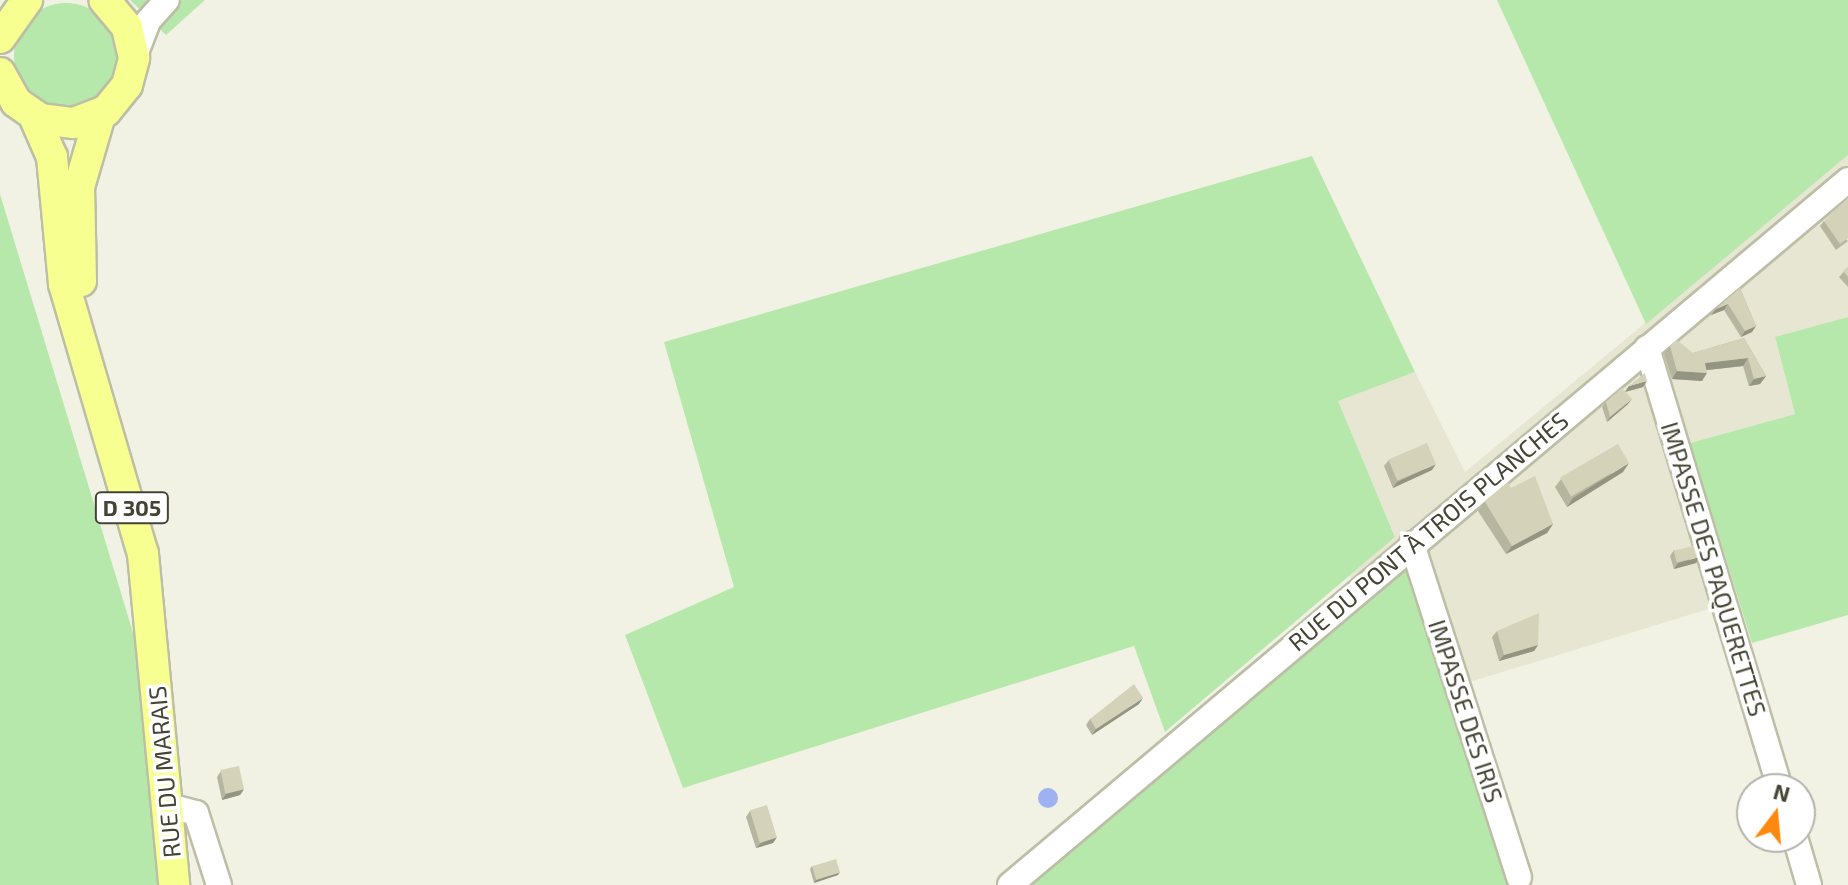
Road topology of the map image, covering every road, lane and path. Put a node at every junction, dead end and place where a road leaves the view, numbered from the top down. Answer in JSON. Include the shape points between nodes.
{"nodes":[{"id":1,"x":104,"y":0,"type":"edge"},
{"id":2,"x":167,"y":0,"type":"edge"},
{"id":3,"x":134,"y":58,"type":"junction"},
{"id":4,"x":0,"y":73,"type":"edge"},
{"id":5,"x":17,"y":105,"type":"edge"},
{"id":6,"x":100,"y":115,"type":"junction"},
{"id":7,"x":1848,"y":180,"type":"edge"},
{"id":8,"x":1647,"y":348,"type":"junction"},
{"id":9,"x":90,"y":363,"type":"junction"},
{"id":10,"x":1412,"y":544,"type":"junction"},
{"id":11,"x":1775,"y":773,"type":"edge"},
{"id":12,"x":166,"y":805,"type":"junction"},
{"id":13,"x":1800,"y":853,"type":"edge"},
{"id":14,"x":1519,"y":877,"type":"dead end"},
{"id":15,"x":174,"y":885,"type":"edge"},
{"id":16,"x":219,"y":885,"type":"edge"},
{"id":17,"x":1010,"y":885,"type":"edge"},
{"id":18,"x":1809,"y":885,"type":"edge"}],
"edges":[{"from":1,"to":3,"type":"main road","via":[[127,27]]},
{"from":2,"to":3,"type":"street","via":[[148,21]]},
{"from":3,"to":6,"type":"main road","via":[[124,91]]},
{"from":4,"to":5,"type":"main road"},
{"from":5,"to":6,"type":"main road","via":[[67,124]]},
{"from":5,"to":9,"type":"main road","number":"D 305","via":[[52,157],[61,268]]},
{"from":6,"to":9,"type":"main road","number":"D 305","via":[[83,160],[77,214]]},
{"from":7,"to":8,"type":"street","name":"RUE DU PONT À TROIS PLANCHES"},
{"from":8,"to":10,"type":"street","name":"RUE DU PONT À TROIS PLANCHES"},
{"from":8,"to":11,"type":"street","name":"IMPASSE DES PAQUERETTES"},
{"from":9,"to":12,"type":"main road","name":"RUE DU MARAIS","number":"D 305","via":[[140,540]]},
{"from":10,"to":14,"type":"street","name":"IMPASSE DES IRIS"},
{"from":10,"to":17,"type":"street","name":"RUE DU PONT À TROIS PLANCHES"},
{"from":12,"to":15,"type":"main road","name":"RUE DU MARAIS","number":"D 305"},
{"from":12,"to":16,"type":"street","via":[[196,813]]},
{"from":13,"to":18,"type":"street"}]}
